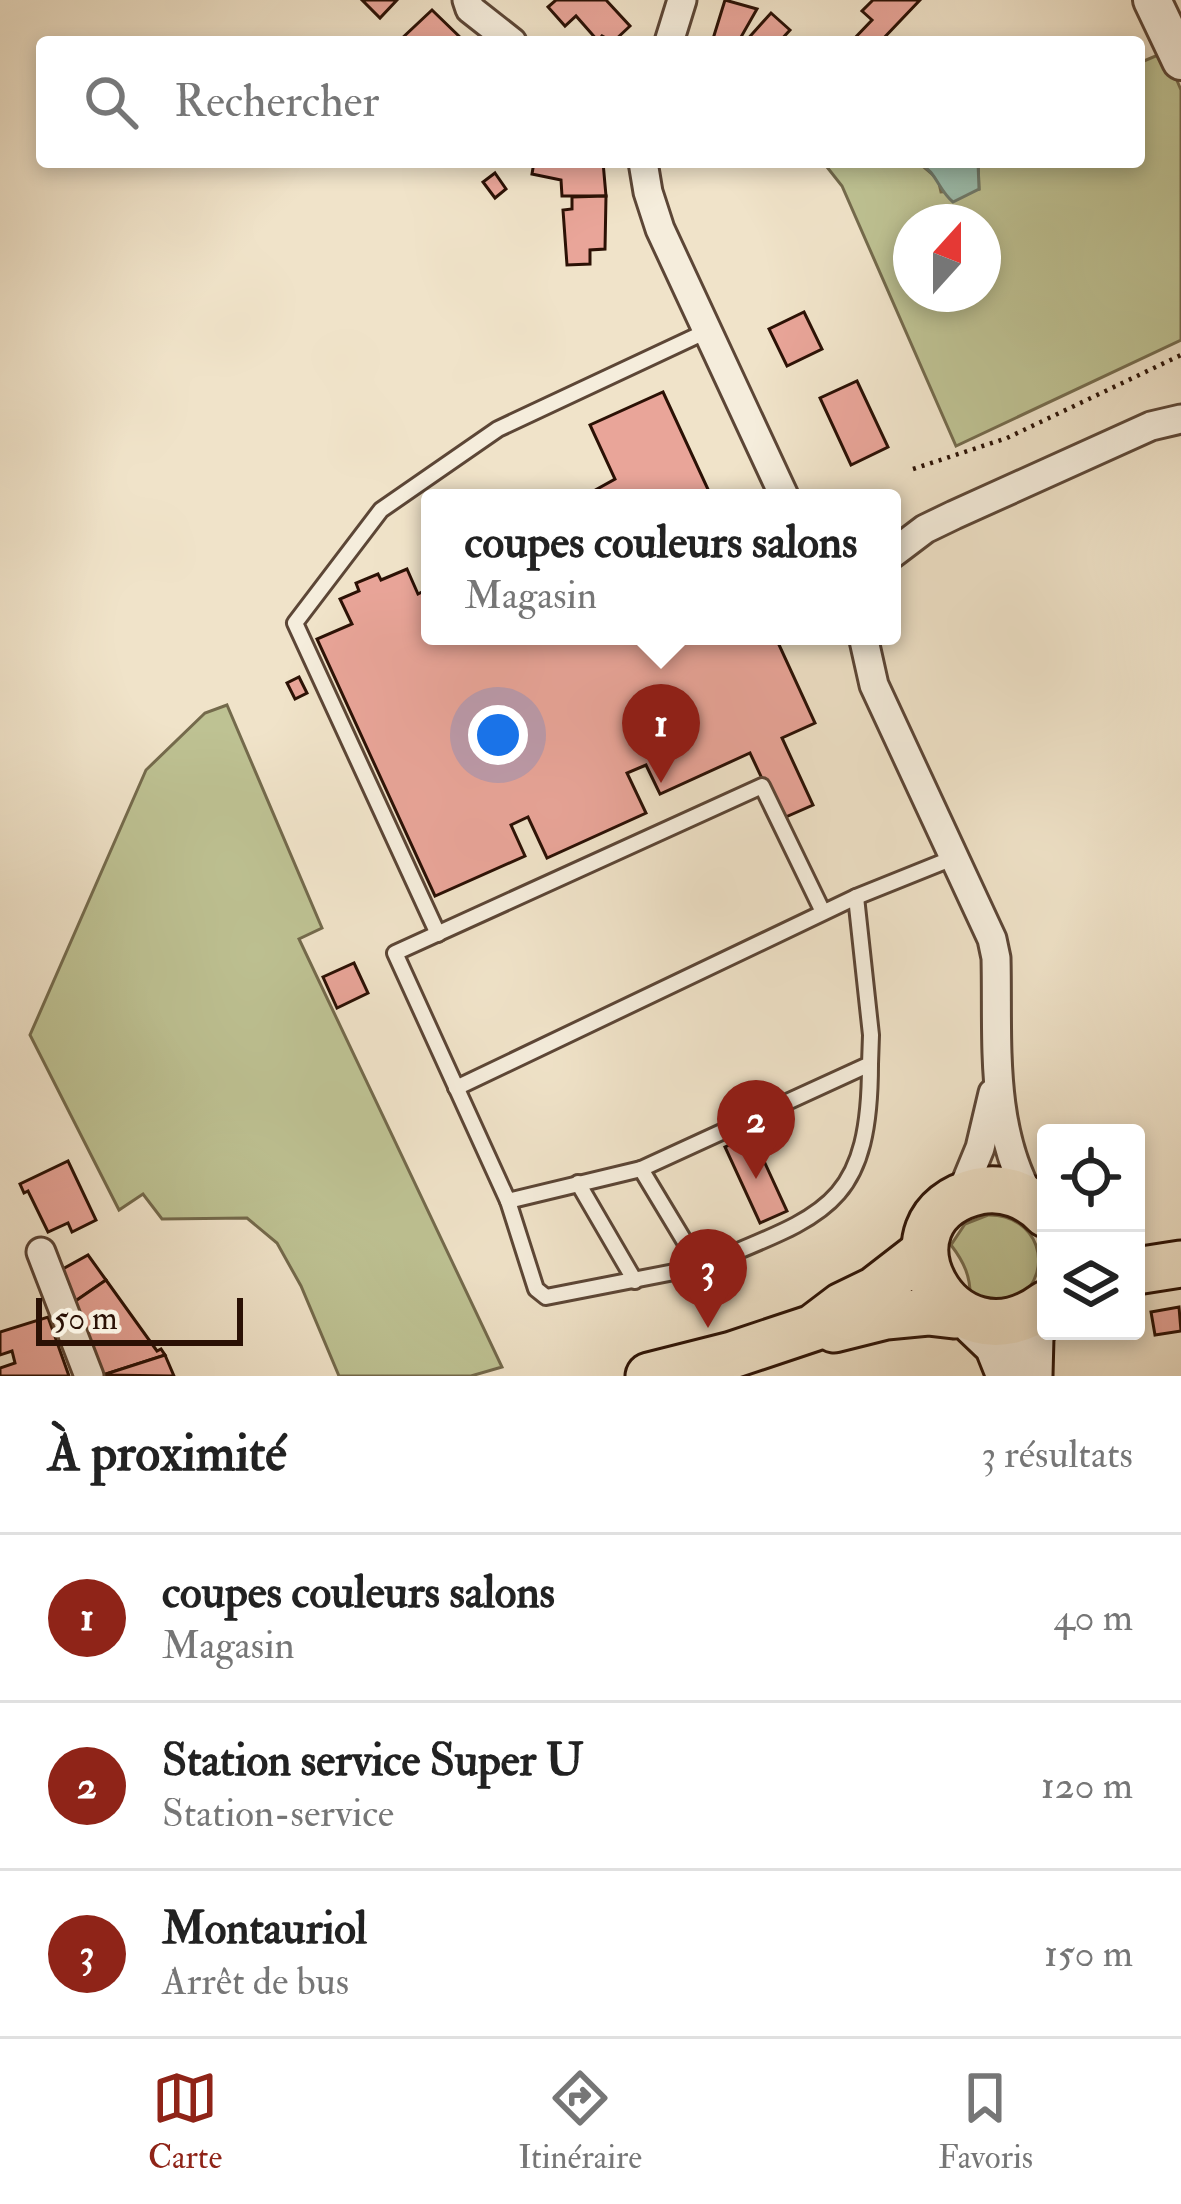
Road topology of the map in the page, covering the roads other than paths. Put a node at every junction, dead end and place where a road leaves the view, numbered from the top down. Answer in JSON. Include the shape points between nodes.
{"nodes":[{"id":1,"x":467,"y":0,"type":"edge"},
{"id":2,"x":682,"y":0,"type":"edge"},
{"id":3,"x":1152,"y":0,"type":"edge"},
{"id":4,"x":504,"y":36,"type":"edge"},
{"id":5,"x":671,"y":36,"type":"edge"},
{"id":6,"x":1181,"y":62,"type":"edge"},
{"id":7,"x":645,"y":168,"type":"edge"},
{"id":8,"x":707,"y":331,"type":"junction"},
{"id":9,"x":1181,"y":419,"type":"edge"},
{"id":10,"x":781,"y":489,"type":"edge"},
{"id":11,"x":901,"y":547,"type":"edge"},
{"id":12,"x":865,"y":645,"type":"edge"},
{"id":13,"x":953,"y":858,"type":"junction"},
{"id":14,"x":856,"y":897,"type":"junction"},
{"id":15,"x":823,"y":913,"type":"junction"},
{"id":16,"x":438,"y":934,"type":"junction"},
{"id":17,"x":870,"y":1064,"type":"junction"},
{"id":18,"x":997,"y":1077,"type":"junction"},
{"id":19,"x":456,"y":1088,"type":"junction"},
{"id":20,"x":640,"y":1168,"type":"junction"},
{"id":21,"x":578,"y":1183,"type":"junction"},
{"id":22,"x":959,"y":1198,"type":"junction"},
{"id":23,"x":508,"y":1201,"type":"junction"},
{"id":24,"x":1037,"y":1203,"type":"edge"},
{"id":25,"x":1037,"y":1206,"type":"edge"},
{"id":26,"x":1145,"y":1248,"type":"edge"},
{"id":27,"x":1181,"y":1250,"type":"edge"},
{"id":28,"x":40,"y":1252,"type":"dead end"},
{"id":29,"x":924,"y":1252,"type":"junction"},
{"id":30,"x":1181,"y":1264,"type":"edge"},
{"id":31,"x":700,"y":1267,"type":"junction"},
{"id":32,"x":1145,"y":1270,"type":"edge"},
{"id":33,"x":635,"y":1281,"type":"junction"},
{"id":34,"x":1037,"y":1310,"type":"edge"},
{"id":35,"x":963,"y":1320,"type":"junction"},
{"id":36,"x":1037,"y":1326,"type":"edge"},
{"id":37,"x":813,"y":1328,"type":"junction"},
{"id":38,"x":89,"y":1376,"type":"edge"},
{"id":39,"x":649,"y":1376,"type":"edge"},
{"id":40,"x":1007,"y":1376,"type":"edge"},
{"id":41,"x":1032,"y":1376,"type":"edge"}],
"edges":[{"from":1,"to":4,"type":"street"},
{"from":2,"to":5,"type":"street"},
{"from":3,"to":6,"type":"street"},
{"from":7,"to":8,"type":"street","via":[[660,229]]},
{"from":8,"to":10,"type":"street"},
{"from":8,"to":16,"type":"lane","via":[[497,429],[381,510],[295,623]]},
{"from":9,"to":11,"type":"street","via":[[954,515]]},
{"from":12,"to":13,"type":"street","via":[[874,685]]},
{"from":13,"to":14,"type":"lane"},
{"from":13,"to":18,"type":"street","via":[[996,958]]},
{"from":14,"to":15,"type":"lane"},
{"from":14,"to":17,"type":"lane"},
{"from":15,"to":16,"type":"lane","via":[[762,786]]},
{"from":15,"to":19,"type":"lane"},
{"from":16,"to":19,"type":"lane","via":[[395,953]]},
{"from":17,"to":20,"type":"lane"},
{"from":17,"to":31,"type":"lane","via":[[870,1119],[842,1192],[819,1213]]},
{"from":18,"to":22,"type":"street"},
{"from":18,"to":24,"type":"street","via":[[1007,1146]]},
{"from":19,"to":23,"type":"lane"},
{"from":20,"to":21,"type":"lane"},
{"from":20,"to":31,"type":"lane"},
{"from":21,"to":23,"type":"lane"},
{"from":21,"to":33,"type":"lane"},
{"from":22,"to":25,"type":"main road","via":[[996,1190]]},
{"from":22,"to":29,"type":"main road","via":[[935,1221]]},
{"from":23,"to":33,"type":"lane","via":[[540,1294],[553,1299]]},
{"from":26,"to":27,"type":"main road"},
{"from":28,"to":38,"type":"street"},
{"from":29,"to":35,"type":"main road","via":[[931,1288]]},
{"from":29,"to":37,"type":"main road"},
{"from":30,"to":32,"type":"main road"},
{"from":31,"to":33,"type":"lane"},
{"from":34,"to":35,"type":"main road","via":[[1012,1326]]},
{"from":35,"to":37,"type":"main road","via":[[928,1312]]},
{"from":35,"to":40,"type":"main road","via":[[995,1346]]},
{"from":36,"to":41,"type":"main road"},
{"from":37,"to":39,"type":"main road"}]}
